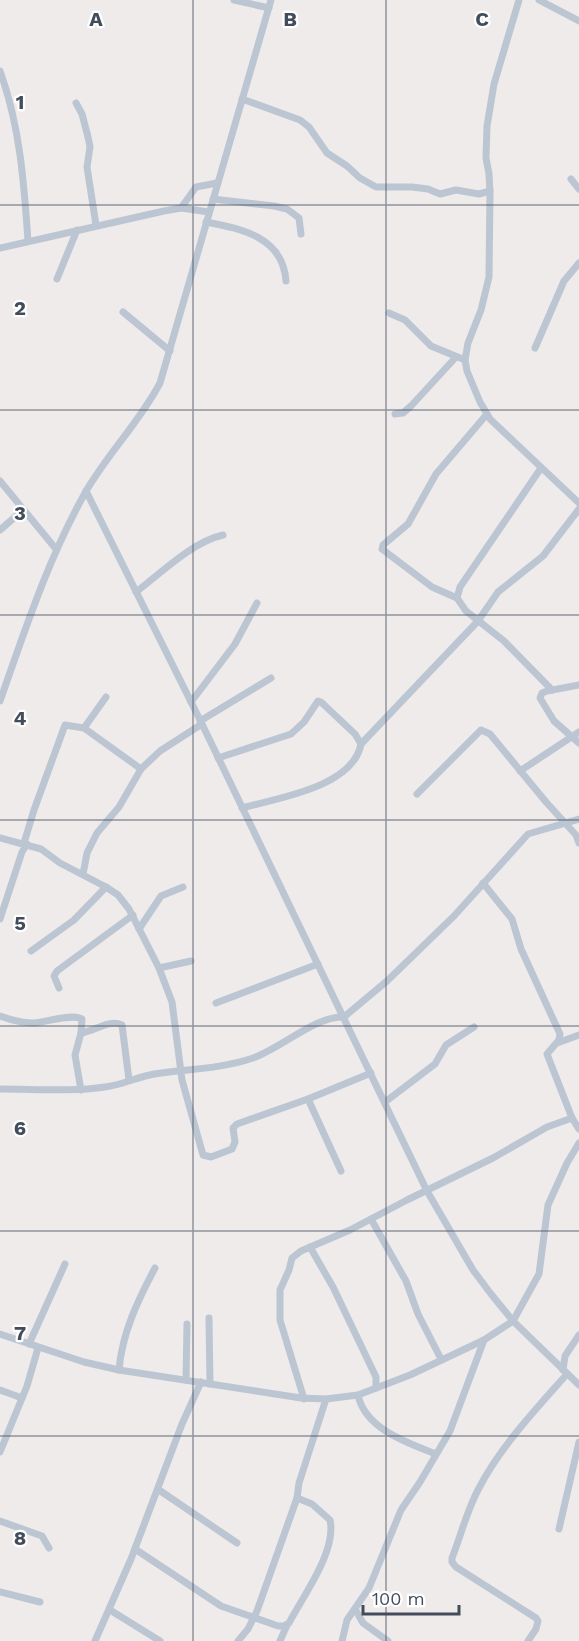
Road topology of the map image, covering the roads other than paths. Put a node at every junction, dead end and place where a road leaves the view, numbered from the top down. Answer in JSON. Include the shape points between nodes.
{"nodes":[{"id":1,"x":234,"y":0,"type":"edge"},
{"id":2,"x":271,"y":0,"type":"edge"},
{"id":3,"x":519,"y":0,"type":"edge"},
{"id":4,"x":539,"y":0,"type":"edge"},
{"id":5,"x":269,"y":8,"type":"junction"},
{"id":6,"x":579,"y":21,"type":"edge"},
{"id":7,"x":0,"y":70,"type":"edge"},
{"id":8,"x":242,"y":99,"type":"junction"},
{"id":9,"x":76,"y":102,"type":"dead end"},
{"id":10,"x":571,"y":179,"type":"dead end"},
{"id":11,"x":217,"y":183,"type":"junction"},
{"id":12,"x":579,"y":189,"type":"edge"},
{"id":13,"x":490,"y":191,"type":"junction"},
{"id":14,"x":213,"y":199,"type":"junction"},
{"id":15,"x":181,"y":208,"type":"junction"},
{"id":16,"x":209,"y":212,"type":"junction"},
{"id":17,"x":206,"y":222,"type":"junction"},
{"id":18,"x":96,"y":225,"type":"junction"},
{"id":19,"x":77,"y":230,"type":"junction"},
{"id":20,"x":301,"y":234,"type":"dead end"},
{"id":21,"x":28,"y":241,"type":"junction"},
{"id":22,"x":0,"y":248,"type":"edge"},
{"id":23,"x":579,"y":263,"type":"edge"},
{"id":24,"x":57,"y":279,"type":"dead end"},
{"id":25,"x":286,"y":281,"type":"dead end"},
{"id":26,"x":123,"y":312,"type":"dead end"},
{"id":27,"x":389,"y":313,"type":"dead end"},
{"id":28,"x":535,"y":348,"type":"dead end"},
{"id":29,"x":170,"y":351,"type":"junction"},
{"id":30,"x":456,"y":357,"type":"junction"},
{"id":31,"x":465,"y":360,"type":"junction"},
{"id":32,"x":395,"y":414,"type":"dead end"},
{"id":33,"x":487,"y":414,"type":"junction"},
{"id":34,"x":541,"y":468,"type":"junction"},
{"id":35,"x":0,"y":481,"type":"edge"},
{"id":36,"x":86,"y":491,"type":"junction"},
{"id":37,"x":579,"y":503,"type":"edge"},
{"id":38,"x":579,"y":509,"type":"edge"},
{"id":39,"x":23,"y":510,"type":"junction"},
{"id":40,"x":0,"y":530,"type":"edge"},
{"id":41,"x":223,"y":535,"type":"dead end"},
{"id":42,"x":56,"y":549,"type":"junction"},
{"id":43,"x":136,"y":592,"type":"junction"},
{"id":44,"x":457,"y":598,"type":"junction"},
{"id":45,"x":257,"y":603,"type":"dead end"},
{"id":46,"x":478,"y":621,"type":"junction"},
{"id":47,"x":271,"y":678,"type":"dead end"},
{"id":48,"x":579,"y":685,"type":"edge"},
{"id":49,"x":552,"y":690,"type":"junction"},
{"id":50,"x":106,"y":697,"type":"dead end"},
{"id":51,"x":0,"y":701,"type":"edge"},
{"id":52,"x":191,"y":702,"type":"junction"},
{"id":53,"x":201,"y":723,"type":"junction"},
{"id":54,"x":84,"y":728,"type":"junction"},
{"id":55,"x":575,"y":733,"type":"edge"},
{"id":56,"x":579,"y":743,"type":"edge"},
{"id":57,"x":361,"y":744,"type":"junction"},
{"id":58,"x":218,"y":758,"type":"junction"},
{"id":59,"x":141,"y":769,"type":"junction"},
{"id":60,"x":520,"y":771,"type":"junction"},
{"id":61,"x":417,"y":794,"type":"dead end"},
{"id":62,"x":242,"y":808,"type":"junction"},
{"id":63,"x":579,"y":819,"type":"edge"},
{"id":64,"x":564,"y":823,"type":"junction"},
{"id":65,"x":576,"y":835,"type":"junction"},
{"id":66,"x":0,"y":838,"type":"edge"},
{"id":67,"x":24,"y":843,"type":"junction"},
{"id":68,"x":579,"y":843,"type":"edge"},
{"id":69,"x":83,"y":874,"type":"junction"},
{"id":70,"x":483,"y":883,"type":"junction"},
{"id":71,"x":106,"y":887,"type":"junction"},
{"id":72,"x":183,"y":887,"type":"dead end"},
{"id":73,"x":133,"y":915,"type":"junction"},
{"id":74,"x":0,"y":919,"type":"edge"},
{"id":75,"x":139,"y":928,"type":"junction"},
{"id":76,"x":31,"y":951,"type":"dead end"},
{"id":77,"x":191,"y":961,"type":"dead end"},
{"id":78,"x":318,"y":964,"type":"junction"},
{"id":79,"x":159,"y":968,"type":"junction"},
{"id":80,"x":59,"y":988,"type":"dead end"},
{"id":81,"x":216,"y":1003,"type":"dead end"},
{"id":82,"x":0,"y":1016,"type":"edge"},
{"id":83,"x":344,"y":1017,"type":"junction"},
{"id":84,"x":474,"y":1027,"type":"dead end"},
{"id":85,"x":81,"y":1034,"type":"junction"},
{"id":86,"x":579,"y":1035,"type":"edge"},
{"id":87,"x":557,"y":1043,"type":"junction"},
{"id":88,"x":182,"y":1072,"type":"junction"},
{"id":89,"x":371,"y":1072,"type":"junction"},
{"id":90,"x":129,"y":1080,"type":"junction"},
{"id":91,"x":0,"y":1089,"type":"edge"},
{"id":92,"x":81,"y":1090,"type":"junction"},
{"id":93,"x":308,"y":1099,"type":"junction"},
{"id":94,"x":385,"y":1102,"type":"junction"},
{"id":95,"x":572,"y":1118,"type":"junction"},
{"id":96,"x":579,"y":1129,"type":"edge"},
{"id":97,"x":579,"y":1143,"type":"edge"},
{"id":98,"x":341,"y":1171,"type":"dead end"},
{"id":99,"x":427,"y":1191,"type":"junction"},
{"id":100,"x":371,"y":1219,"type":"junction"},
{"id":101,"x":310,"y":1247,"type":"junction"},
{"id":102,"x":65,"y":1264,"type":"dead end"},
{"id":103,"x":155,"y":1268,"type":"dead end"},
{"id":104,"x":209,"y":1318,"type":"dead end"},
{"id":105,"x":513,"y":1321,"type":"junction"},
{"id":106,"x":187,"y":1324,"type":"dead end"},
{"id":107,"x":0,"y":1334,"type":"edge"},
{"id":108,"x":579,"y":1335,"type":"edge"},
{"id":109,"x":484,"y":1340,"type":"junction"},
{"id":110,"x":29,"y":1344,"type":"junction"},
{"id":111,"x":38,"y":1347,"type":"junction"},
{"id":112,"x":441,"y":1359,"type":"junction"},
{"id":113,"x":119,"y":1370,"type":"junction"},
{"id":114,"x":565,"y":1372,"type":"junction"},
{"id":115,"x":376,"y":1377,"type":"junction"},
{"id":116,"x":186,"y":1380,"type":"junction"},
{"id":117,"x":201,"y":1383,"type":"junction"},
{"id":118,"x":210,"y":1384,"type":"junction"},
{"id":119,"x":387,"y":1384,"type":"junction"},
{"id":120,"x":579,"y":1385,"type":"edge"},
{"id":121,"x":376,"y":1388,"type":"junction"},
{"id":122,"x":0,"y":1390,"type":"edge"},
{"id":123,"x":358,"y":1395,"type":"junction"},
{"id":124,"x":22,"y":1398,"type":"junction"},
{"id":125,"x":304,"y":1398,"type":"junction"},
{"id":126,"x":326,"y":1399,"type":"junction"},
{"id":127,"x":579,"y":1442,"type":"edge"},
{"id":128,"x":0,"y":1452,"type":"edge"},
{"id":129,"x":436,"y":1455,"type":"junction"},
{"id":130,"x":159,"y":1490,"type":"junction"},
{"id":131,"x":297,"y":1497,"type":"junction"},
{"id":132,"x":0,"y":1521,"type":"edge"},
{"id":133,"x":559,"y":1529,"type":"dead end"},
{"id":134,"x":237,"y":1543,"type":"dead end"},
{"id":135,"x":49,"y":1548,"type":"dead end"},
{"id":136,"x":135,"y":1549,"type":"junction"},
{"id":137,"x":0,"y":1592,"type":"edge"},
{"id":138,"x":40,"y":1602,"type":"dead end"},
{"id":139,"x":355,"y":1609,"type":"junction"},
{"id":140,"x":110,"y":1610,"type":"junction"},
{"id":141,"x":254,"y":1618,"type":"junction"},
{"id":142,"x":287,"y":1625,"type":"junction"},
{"id":143,"x":95,"y":1641,"type":"edge"},
{"id":144,"x":160,"y":1641,"type":"edge"},
{"id":145,"x":238,"y":1641,"type":"edge"},
{"id":146,"x":280,"y":1641,"type":"edge"},
{"id":147,"x":342,"y":1641,"type":"edge"},
{"id":148,"x":388,"y":1641,"type":"edge"},
{"id":149,"x":528,"y":1641,"type":"edge"}],
"edges":[{"from":1,"to":5,"type":"street"},
{"from":2,"to":5,"type":"street"},
{"from":3,"to":13,"type":"street","via":[[494,84],[487,126]]},
{"from":4,"to":6,"type":"street"},
{"from":5,"to":8,"type":"street"},
{"from":7,"to":21,"type":"street","via":[[20,143]]},
{"from":8,"to":11,"type":"street"},
{"from":8,"to":13,"type":"street","via":[[300,120],[327,153],[376,186],[412,187],[440,194],[456,190],[479,194]]},
{"from":9,"to":18,"type":"street","via":[[90,147],[87,167]]},
{"from":10,"to":12,"type":"street"},
{"from":11,"to":14,"type":"street"},
{"from":11,"to":15,"type":"street","via":[[196,187]]},
{"from":13,"to":31,"type":"street","via":[[489,277]]},
{"from":14,"to":16,"type":"street"},
{"from":14,"to":20,"type":"street","via":[[287,209],[299,218]]},
{"from":15,"to":16,"type":"street"},
{"from":15,"to":18,"type":"street"},
{"from":16,"to":17,"type":"street"},
{"from":17,"to":25,"type":"street","via":[[236,228],[265,242],[284,266]]},
{"from":17,"to":29,"type":"street"},
{"from":18,"to":19,"type":"street"},
{"from":19,"to":21,"type":"street"},
{"from":19,"to":24,"type":"street"},
{"from":21,"to":22,"type":"street"},
{"from":23,"to":28,"type":"street","via":[[564,281]]},
{"from":26,"to":29,"type":"street"},
{"from":27,"to":30,"type":"street","via":[[405,321],[431,346]]},
{"from":29,"to":36,"type":"street","via":[[151,400]]},
{"from":30,"to":31,"type":"street"},
{"from":30,"to":32,"type":"street","via":[[411,406]]},
{"from":31,"to":33,"type":"street"},
{"from":33,"to":34,"type":"street"},
{"from":33,"to":44,"type":"street","via":[[439,469],[408,524],[382,547],[432,587]]},
{"from":34,"to":37,"type":"street"},
{"from":34,"to":44,"type":"street","via":[[460,587]]},
{"from":35,"to":39,"type":"street"},
{"from":36,"to":42,"type":"street"},
{"from":36,"to":43,"type":"street"},
{"from":38,"to":46,"type":"street","via":[[543,556],[498,592]]},
{"from":39,"to":40,"type":"street"},
{"from":39,"to":42,"type":"street"},
{"from":41,"to":43,"type":"street","via":[[209,538]]},
{"from":42,"to":51,"type":"street"},
{"from":43,"to":52,"type":"street"},
{"from":44,"to":46,"type":"street"},
{"from":45,"to":52,"type":"street","via":[[235,644]]},
{"from":46,"to":49,"type":"street","via":[[504,640]]},
{"from":46,"to":57,"type":"street"},
{"from":47,"to":53,"type":"street"},
{"from":48,"to":49,"type":"street"},
{"from":49,"to":55,"type":"street","via":[[542,693],[540,700],[554,721]]},
{"from":50,"to":54,"type":"street"},
{"from":52,"to":53,"type":"street"},
{"from":53,"to":58,"type":"street"},
{"from":53,"to":59,"type":"street"},
{"from":54,"to":59,"type":"street"},
{"from":54,"to":67,"type":"street","via":[[68,724],[64,728]]},
{"from":55,"to":56,"type":"street"},
{"from":55,"to":60,"type":"street"},
{"from":57,"to":58,"type":"street","via":[[318,701],[291,734]]},
{"from":57,"to":62,"type":"street","via":[[354,760],[337,777]]},
{"from":58,"to":62,"type":"street"},
{"from":59,"to":69,"type":"street","via":[[122,803],[94,838]]},
{"from":60,"to":61,"type":"street","via":[[490,734],[481,730]]},
{"from":60,"to":64,"type":"street"},
{"from":62,"to":78,"type":"street"},
{"from":63,"to":64,"type":"street"},
{"from":63,"to":65,"type":"street"},
{"from":64,"to":65,"type":"street"},
{"from":64,"to":70,"type":"street","via":[[528,834]]},
{"from":65,"to":68,"type":"street"},
{"from":66,"to":67,"type":"street"},
{"from":67,"to":69,"type":"street"},
{"from":67,"to":74,"type":"street"},
{"from":69,"to":71,"type":"street"},
{"from":70,"to":83,"type":"street","via":[[387,981]]},
{"from":70,"to":87,"type":"street","via":[[512,919],[521,949],[560,1034]]},
{"from":71,"to":73,"type":"street"},
{"from":71,"to":76,"type":"street","via":[[74,920]]},
{"from":72,"to":75,"type":"street","via":[[161,896]]},
{"from":73,"to":75,"type":"street"},
{"from":73,"to":80,"type":"street","via":[[57,971],[54,976]]},
{"from":75,"to":79,"type":"street"},
{"from":77,"to":79,"type":"street"},
{"from":78,"to":81,"type":"street"},
{"from":78,"to":83,"type":"street"},
{"from":79,"to":88,"type":"street","via":[[172,1002]]},
{"from":82,"to":85,"type":"street","via":[[35,1023],[78,1016],[83,1023]]},
{"from":83,"to":88,"type":"street","via":[[325,1020],[253,1058]]},
{"from":83,"to":89,"type":"street"},
{"from":84,"to":94,"type":"street","via":[[446,1045],[435,1064]]},
{"from":85,"to":90,"type":"street","via":[[110,1023],[122,1025]]},
{"from":85,"to":92,"type":"street","via":[[75,1055]]},
{"from":86,"to":87,"type":"street"},
{"from":87,"to":95,"type":"street","via":[[547,1054]]},
{"from":88,"to":90,"type":"street"},
{"from":88,"to":93,"type":"street","via":[[201,1151],[207,1157],[232,1149],[233,1128],[237,1124]]},
{"from":89,"to":93,"type":"street"},
{"from":89,"to":94,"type":"street"},
{"from":90,"to":92,"type":"street"},
{"from":91,"to":92,"type":"street"},
{"from":93,"to":98,"type":"street"},
{"from":94,"to":99,"type":"street"},
{"from":95,"to":96,"type":"street"},
{"from":95,"to":99,"type":"street","via":[[547,1127]]},
{"from":97,"to":105,"type":"street","via":[[548,1205],[539,1274]]},
{"from":99,"to":100,"type":"street"},
{"from":99,"to":105,"type":"street","via":[[473,1270]]},
{"from":100,"to":101,"type":"street"},
{"from":100,"to":112,"type":"street","via":[[406,1281]]},
{"from":101,"to":115,"type":"street"},
{"from":101,"to":125,"type":"street","via":[[292,1258],[280,1290],[279,1310]]},
{"from":102,"to":110,"type":"street"},
{"from":103,"to":113,"type":"street","via":[[136,1303]]},
{"from":104,"to":118,"type":"street"},
{"from":105,"to":109,"type":"street"},
{"from":105,"to":114,"type":"street"},
{"from":106,"to":116,"type":"street"},
{"from":107,"to":110,"type":"street"},
{"from":108,"to":114,"type":"street","via":[[568,1350]]},
{"from":109,"to":112,"type":"street"},
{"from":109,"to":129,"type":"street","via":[[454,1420]]},
{"from":110,"to":111,"type":"street"},
{"from":111,"to":113,"type":"street"},
{"from":111,"to":124,"type":"street"},
{"from":112,"to":119,"type":"street"},
{"from":113,"to":116,"type":"street"},
{"from":114,"to":120,"type":"street"},
{"from":114,"to":149,"type":"street","via":[[487,1474],[452,1558],[456,1567],[536,1618],[536,1629]]},
{"from":115,"to":119,"type":"street"},
{"from":115,"to":121,"type":"street"},
{"from":116,"to":117,"type":"street"},
{"from":117,"to":118,"type":"street"},
{"from":117,"to":130,"type":"street"},
{"from":118,"to":125,"type":"street"},
{"from":119,"to":121,"type":"street"},
{"from":121,"to":123,"type":"street"},
{"from":122,"to":124,"type":"street"},
{"from":123,"to":126,"type":"street"},
{"from":123,"to":129,"type":"street","via":[[364,1411],[381,1427]]},
{"from":124,"to":128,"type":"street"},
{"from":125,"to":126,"type":"street"},
{"from":126,"to":131,"type":"street"},
{"from":127,"to":133,"type":"street"},
{"from":129,"to":139,"type":"street","via":[[401,1510],[369,1588]]},
{"from":130,"to":134,"type":"street"},
{"from":130,"to":136,"type":"street"},
{"from":131,"to":141,"type":"street"},
{"from":131,"to":142,"type":"street","via":[[330,1520],[330,1542]]},
{"from":132,"to":135,"type":"street","via":[[42,1536]]},
{"from":136,"to":140,"type":"street"},
{"from":136,"to":141,"type":"street","via":[[221,1606]]},
{"from":137,"to":138,"type":"street"},
{"from":139,"to":147,"type":"street","via":[[347,1620]]},
{"from":139,"to":148,"type":"street","via":[[363,1623]]},
{"from":140,"to":143,"type":"street"},
{"from":140,"to":144,"type":"street"},
{"from":141,"to":142,"type":"street"},
{"from":141,"to":145,"type":"street"},
{"from":142,"to":146,"type":"street"}]}
